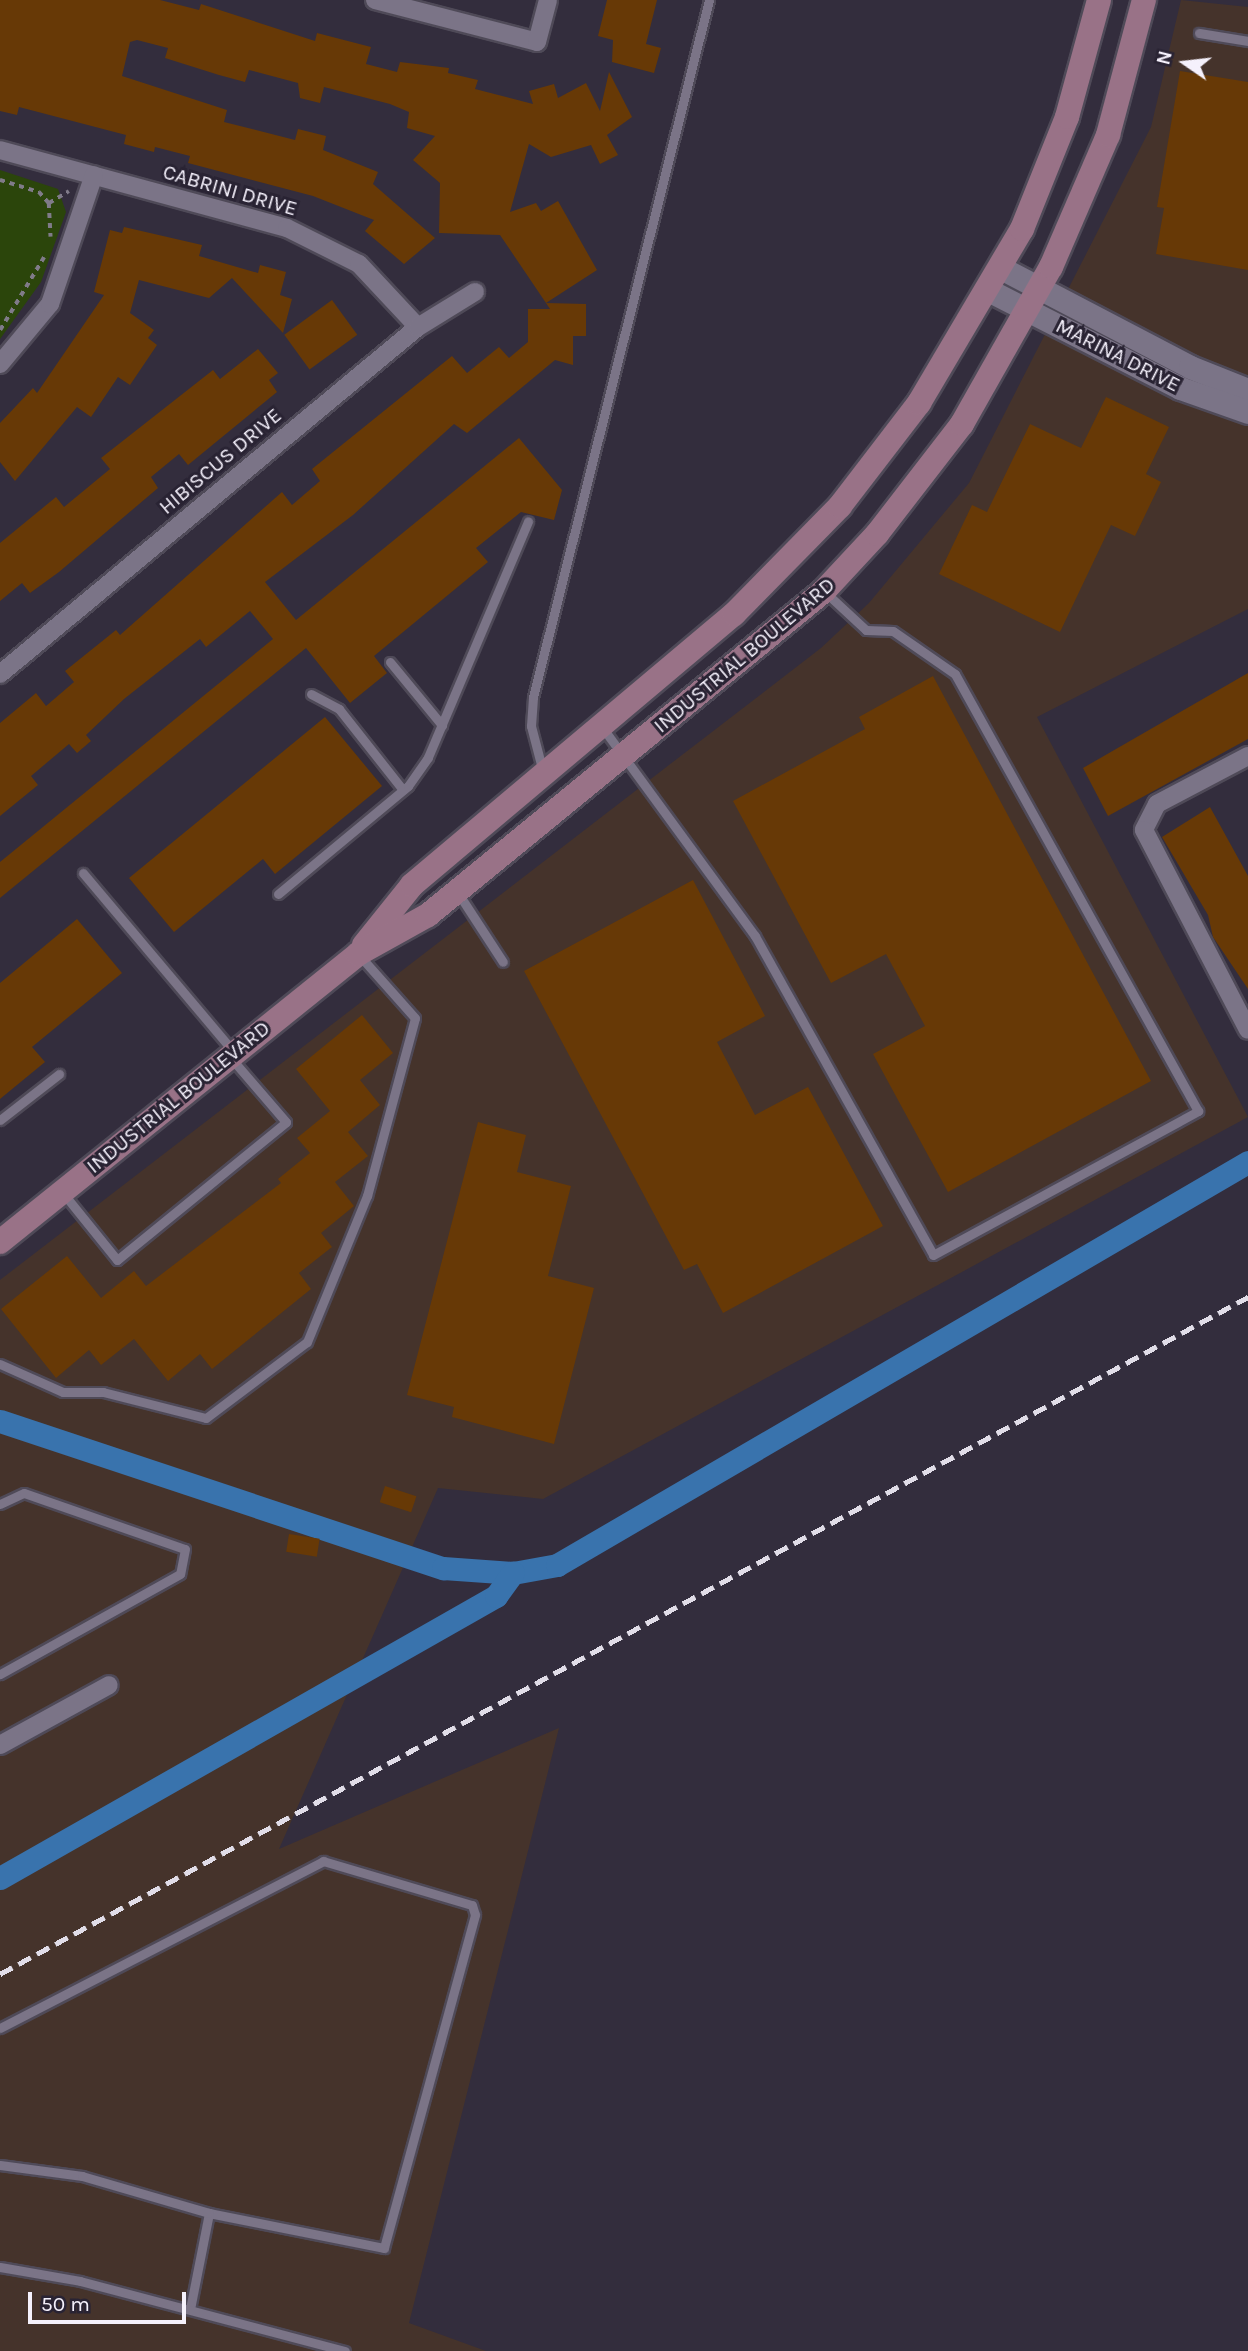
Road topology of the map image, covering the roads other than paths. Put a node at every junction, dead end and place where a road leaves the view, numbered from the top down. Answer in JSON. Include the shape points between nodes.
{"nodes":[{"id":1,"x":375,"y":0,"type":"edge"},
{"id":2,"x":548,"y":0,"type":"edge"},
{"id":3,"x":709,"y":0,"type":"edge"},
{"id":4,"x":1099,"y":0,"type":"edge"},
{"id":5,"x":1144,"y":0,"type":"edge"},
{"id":6,"x":1199,"y":33,"type":"dead end"},
{"id":7,"x":1248,"y":41,"type":"edge"},
{"id":8,"x":0,"y":150,"type":"edge"},
{"id":9,"x":94,"y":175,"type":"junction"},
{"id":10,"x":1001,"y":268,"type":"junction"},
{"id":11,"x":1041,"y":287,"type":"junction"},
{"id":12,"x":990,"y":291,"type":"junction"},
{"id":13,"x":475,"y":292,"type":"dead end"},
{"id":14,"x":1029,"y":309,"type":"junction"},
{"id":15,"x":418,"y":327,"type":"junction"},
{"id":16,"x":0,"y":364,"type":"edge"},
{"id":17,"x":1248,"y":390,"type":"edge"},
{"id":18,"x":1248,"y":412,"type":"edge"},
{"id":19,"x":528,"y":521,"type":"dead end"},
{"id":20,"x":824,"y":591,"type":"junction"},
{"id":21,"x":390,"y":662,"type":"dead end"},
{"id":22,"x":0,"y":674,"type":"edge"},
{"id":23,"x":311,"y":694,"type":"dead end"},
{"id":24,"x":442,"y":725,"type":"junction"},
{"id":25,"x":601,"y":725,"type":"junction"},
{"id":26,"x":1248,"y":756,"type":"edge"},
{"id":27,"x":622,"y":757,"type":"junction"},
{"id":28,"x":544,"y":774,"type":"junction"},
{"id":29,"x":403,"y":790,"type":"junction"},
{"id":30,"x":83,"y":873,"type":"dead end"},
{"id":31,"x":457,"y":891,"type":"junction"},
{"id":32,"x":278,"y":894,"type":"dead end"},
{"id":33,"x":358,"y":954,"type":"junction"},
{"id":34,"x":503,"y":962,"type":"dead end"},
{"id":35,"x":1248,"y":1030,"type":"edge"},
{"id":36,"x":231,"y":1053,"type":"junction"},
{"id":37,"x":59,"y":1074,"type":"dead end"},
{"id":38,"x":0,"y":1120,"type":"edge"},
{"id":39,"x":62,"y":1191,"type":"junction"},
{"id":40,"x":0,"y":1242,"type":"edge"},
{"id":41,"x":0,"y":1364,"type":"edge"},
{"id":42,"x":0,"y":1504,"type":"edge"},
{"id":43,"x":0,"y":1674,"type":"edge"},
{"id":44,"x":110,"y":1685,"type":"dead end"},
{"id":45,"x":0,"y":1745,"type":"edge"},
{"id":46,"x":0,"y":2028,"type":"edge"},
{"id":47,"x":0,"y":2165,"type":"edge"},
{"id":48,"x":209,"y":2214,"type":"junction"},
{"id":49,"x":0,"y":2267,"type":"edge"},
{"id":50,"x":190,"y":2308,"type":"junction"},
{"id":51,"x":345,"y":2351,"type":"edge"}],
"edges":[{"from":1,"to":2,"type":"street","via":[[537,42]]},
{"from":3,"to":28,"type":"lane","via":[[533,697],[531,726]]},
{"from":4,"to":10,"type":"main road","name":"INDUSTRIAL BOULEVARD","via":[[1067,117]]},
{"from":5,"to":11,"type":"main road","name":"INDUSTRIAL BOULEVARD","via":[[1108,135]]},
{"from":6,"to":7,"type":"lane"},
{"from":8,"to":9,"type":"street","name":"CABRINI DRIVE"},
{"from":9,"to":15,"type":"street","name":"CABRINI DRIVE","via":[[287,228],[359,264]]},
{"from":9,"to":16,"type":"street","via":[[50,304]]},
{"from":10,"to":11,"type":"street","name":"MARINA DRIVE"},
{"from":10,"to":12,"type":"main road","name":"INDUSTRIAL BOULEVARD"},
{"from":11,"to":14,"type":"main road","name":"INDUSTRIAL BOULEVARD"},
{"from":11,"to":17,"type":"street","name":"MARINA DRIVE","via":[[1190,367]]},
{"from":12,"to":14,"type":"street","name":"MARINA DRIVE"},
{"from":12,"to":25,"type":"main road","name":"INDUSTRIAL BOULEVARD","via":[[919,403],[840,506],[734,614]]},
{"from":13,"to":15,"type":"street","name":"HIBISCUS DRIVE"},
{"from":14,"to":18,"type":"street","name":"MARINA DRIVE","via":[[1180,388]]},
{"from":14,"to":20,"type":"main road","name":"INDUSTRIAL BOULEVARD","via":[[942,453]]},
{"from":15,"to":22,"type":"street","name":"HIBISCUS DRIVE"},
{"from":19,"to":24,"type":"lane"},
{"from":20,"to":27,"type":"main road","name":"INDUSTRIAL BOULEVARD"},
{"from":20,"to":27,"type":"lane","via":[[866,630],[893,631],[955,674],[1198,1111],[933,1255],[755,936]]},
{"from":21,"to":24,"type":"lane"},
{"from":23,"to":29,"type":"lane","via":[[339,709]]},
{"from":24,"to":29,"type":"lane"},
{"from":25,"to":27,"type":"lane"},
{"from":25,"to":28,"type":"main road","name":"INDUSTRIAL BOULEVARD"},
{"from":26,"to":35,"type":"street","via":[[1157,804],[1144,830]]},
{"from":27,"to":31,"type":"main road","name":"INDUSTRIAL BOULEVARD"},
{"from":28,"to":33,"type":"main road","name":"INDUSTRIAL BOULEVARD","via":[[411,885]]},
{"from":29,"to":32,"type":"lane"},
{"from":30,"to":36,"type":"lane"},
{"from":31,"to":33,"type":"main road","name":"INDUSTRIAL BOULEVARD"},
{"from":31,"to":34,"type":"lane"},
{"from":33,"to":36,"type":"main road","name":"INDUSTRIAL BOULEVARD"},
{"from":33,"to":41,"type":"lane","via":[[415,1018],[367,1196],[307,1342],[206,1418],[103,1391],[63,1392]]},
{"from":36,"to":39,"type":"main road","name":"INDUSTRIAL BOULEVARD"},
{"from":36,"to":39,"type":"lane","via":[[286,1122],[138,1243],[117,1260]]},
{"from":37,"to":38,"type":"lane"},
{"from":39,"to":40,"type":"main road","name":"INDUSTRIAL BOULEVARD"},
{"from":42,"to":43,"type":"lane","via":[[24,1493],[185,1549],[180,1574]]},
{"from":44,"to":45,"type":"street"},
{"from":46,"to":48,"type":"lane","via":[[323,1860],[472,1905],[475,1915],[384,2248]]},
{"from":47,"to":48,"type":"lane","via":[[82,2176]]},
{"from":48,"to":50,"type":"lane"},
{"from":49,"to":50,"type":"lane"},
{"from":50,"to":51,"type":"lane"}]}
